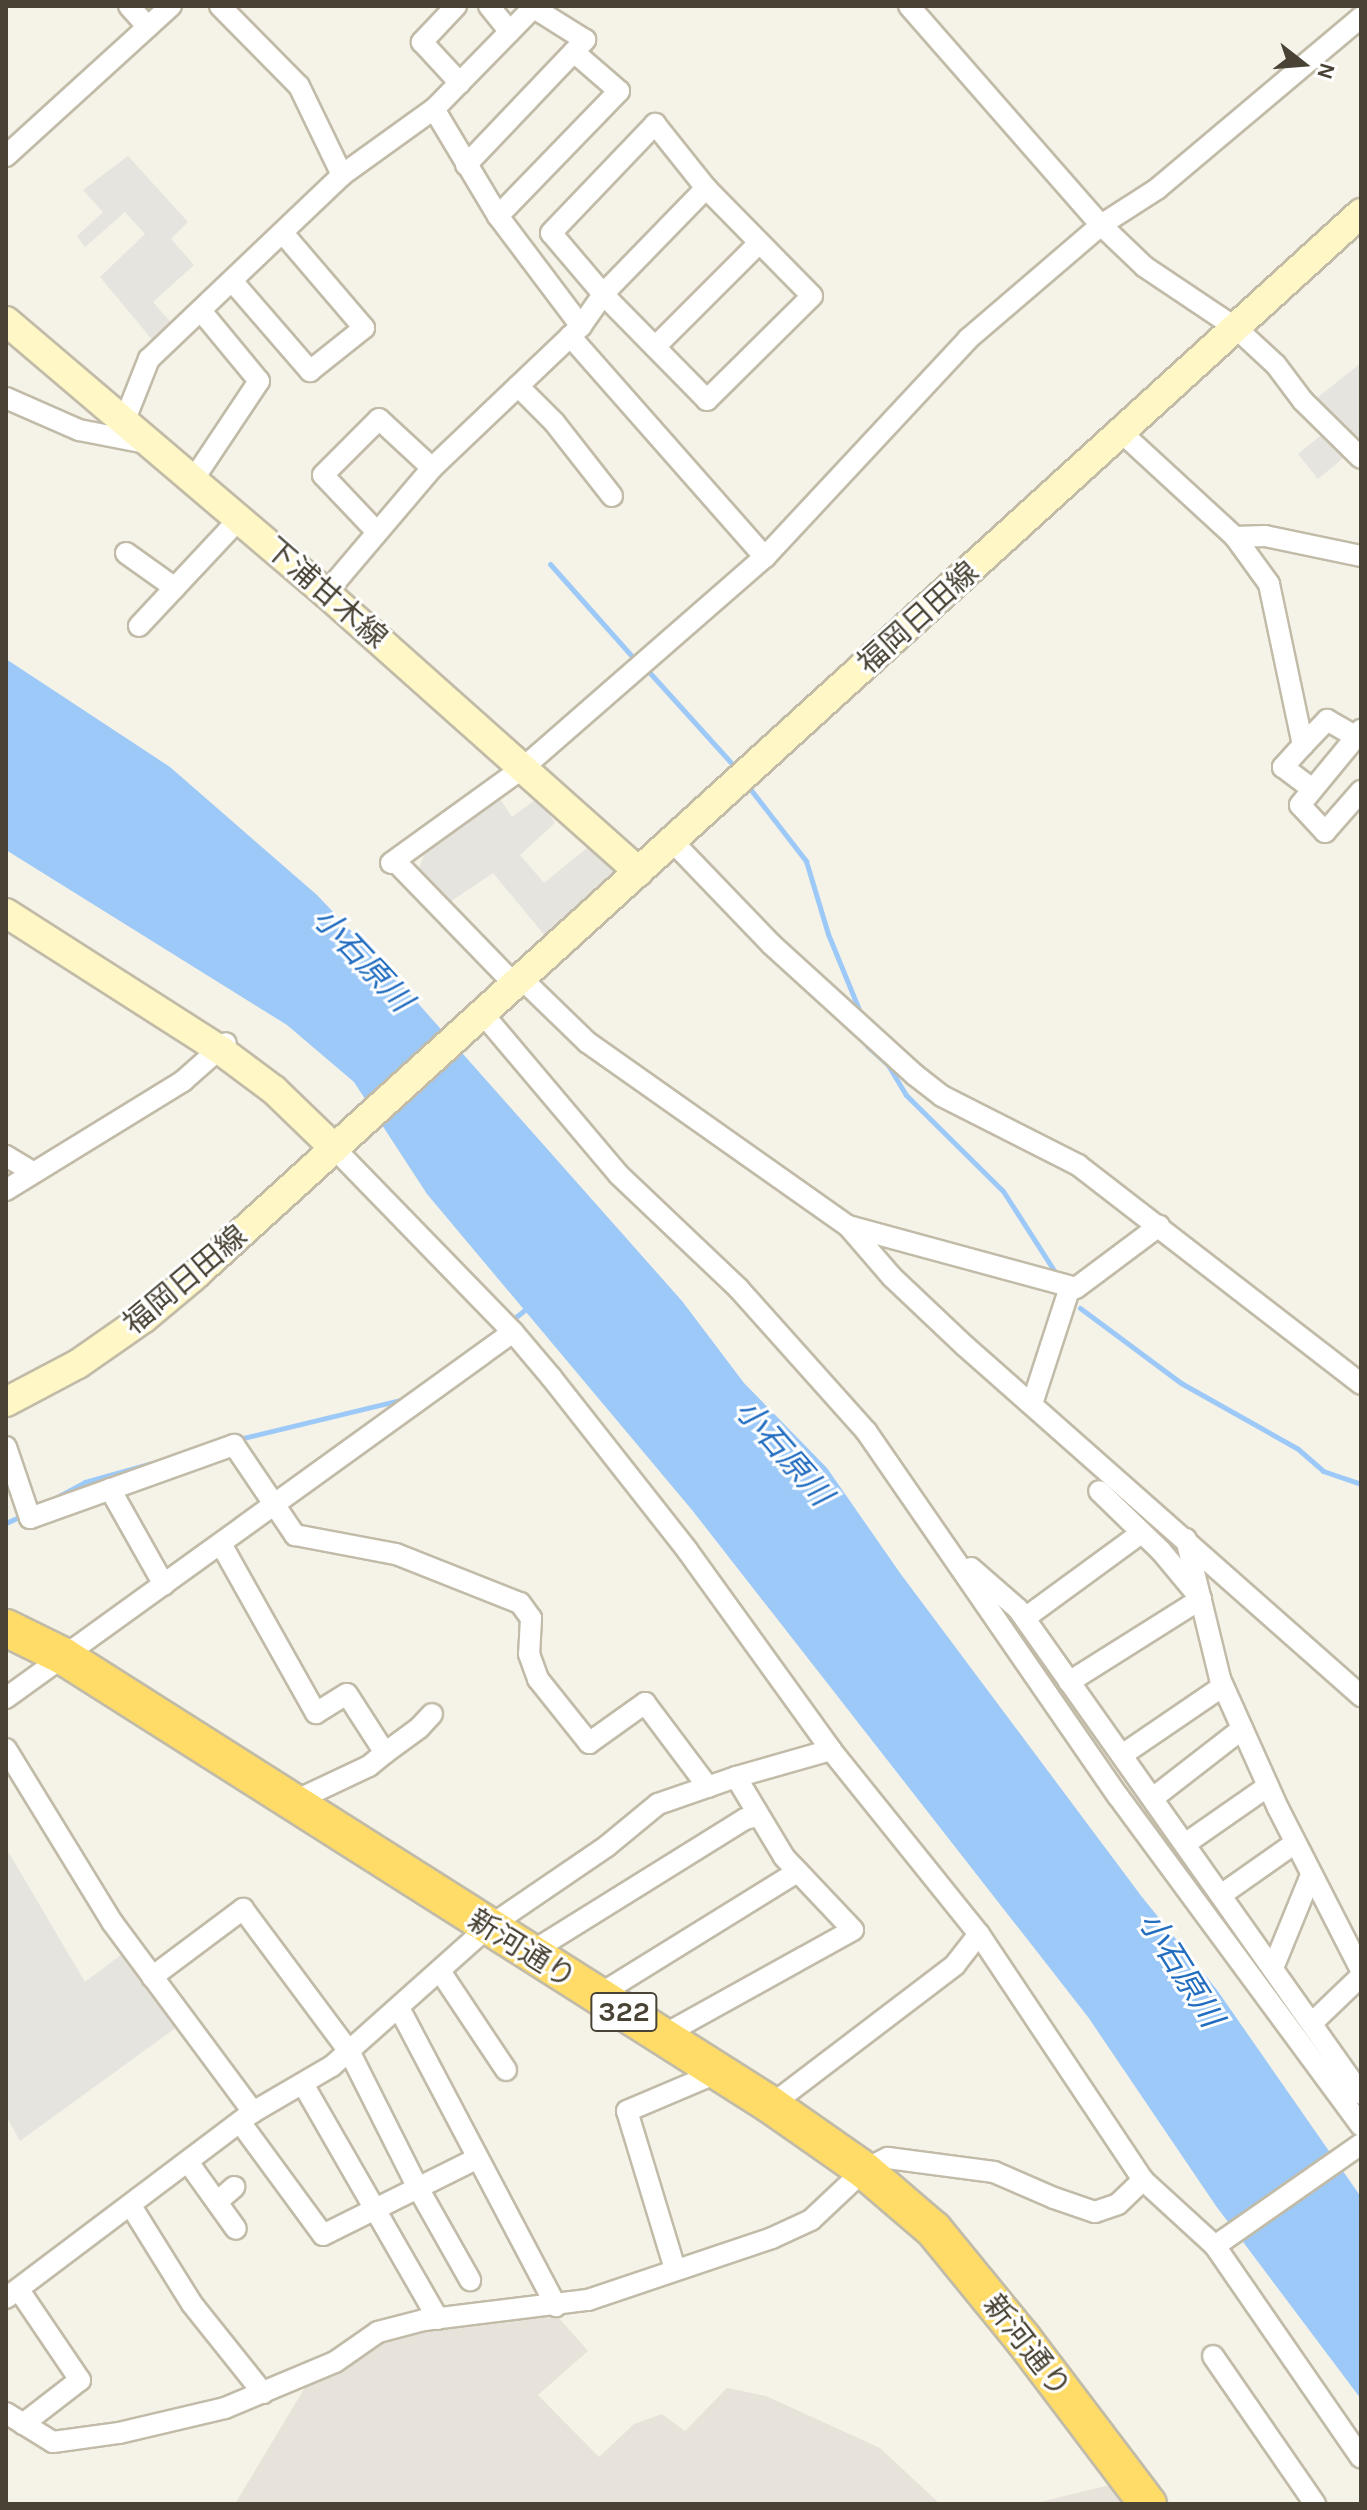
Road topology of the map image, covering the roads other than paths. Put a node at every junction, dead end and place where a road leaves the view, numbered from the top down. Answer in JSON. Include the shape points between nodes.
{"nodes":[{"id":1,"x":129,"y":6,"type":"edge"},
{"id":2,"x":171,"y":6,"type":"edge"},
{"id":3,"x":220,"y":6,"type":"edge"},
{"id":4,"x":456,"y":6,"type":"edge"},
{"id":5,"x":489,"y":6,"type":"edge"},
{"id":6,"x":909,"y":6,"type":"edge"},
{"id":7,"x":535,"y":7,"type":"edge"},
{"id":8,"x":1361,"y":17,"type":"edge"},
{"id":9,"x":148,"y":27,"type":"junction"},
{"id":10,"x":510,"y":32,"type":"junction"},
{"id":11,"x":574,"y":52,"type":"junction"},
{"id":12,"x":460,"y":83,"type":"junction"},
{"id":13,"x":434,"y":109,"type":"junction"},
{"id":14,"x":6,"y":156,"type":"edge"},
{"id":15,"x":466,"y":165,"type":"junction"},
{"id":16,"x":342,"y":175,"type":"junction"},
{"id":17,"x":706,"y":188,"type":"junction"},
{"id":18,"x":1361,"y":213,"type":"edge"},
{"id":19,"x":498,"y":216,"type":"junction"},
{"id":20,"x":1101,"y":225,"type":"junction"},
{"id":21,"x":283,"y":233,"type":"junction"},
{"id":22,"x":759,"y":243,"type":"junction"},
{"id":23,"x":233,"y":282,"type":"junction"},
{"id":24,"x":603,"y":294,"type":"junction"},
{"id":25,"x":202,"y":312,"type":"junction"},
{"id":26,"x":6,"y":321,"type":"edge"},
{"id":27,"x":1236,"y":328,"type":"junction"},
{"id":28,"x":576,"y":331,"type":"junction"},
{"id":29,"x":655,"y":347,"type":"junction"},
{"id":30,"x":518,"y":386,"type":"junction"},
{"id":31,"x":6,"y":398,"type":"edge"},
{"id":32,"x":124,"y":422,"type":"junction"},
{"id":33,"x":1122,"y":433,"type":"junction"},
{"id":34,"x":150,"y":444,"type":"junction"},
{"id":35,"x":1361,"y":458,"type":"edge"},
{"id":36,"x":432,"y":468,"type":"junction"},
{"id":37,"x":193,"y":480,"type":"junction"},
{"id":38,"x":612,"y":496,"type":"dead end"},
{"id":39,"x":239,"y":519,"type":"junction"},
{"id":40,"x":376,"y":531,"type":"junction"},
{"id":41,"x":1235,"y":537,"type":"junction"},
{"id":42,"x":126,"y":553,"type":"dead end"},
{"id":43,"x":1361,"y":556,"type":"edge"},
{"id":44,"x":765,"y":557,"type":"junction"},
{"id":45,"x":175,"y":588,"type":"junction"},
{"id":46,"x":326,"y":593,"type":"junction"},
{"id":47,"x":139,"y":626,"type":"dead end"},
{"id":48,"x":1358,"y":734,"type":"edge"},
{"id":49,"x":1303,"y":745,"type":"junction"},
{"id":50,"x":524,"y":767,"type":"junction"},
{"id":51,"x":1311,"y":788,"type":"junction"},
{"id":52,"x":1361,"y":791,"type":"edge"},
{"id":53,"x":672,"y":841,"type":"junction"},
{"id":54,"x":639,"y":872,"type":"junction"},
{"id":55,"x":6,"y":913,"type":"edge"},
{"id":56,"x":518,"y":982,"type":"junction"},
{"id":57,"x":479,"y":1018,"type":"junction"},
{"id":58,"x":222,"y":1046,"type":"junction"},
{"id":59,"x":341,"y":1142,"type":"junction"},
{"id":60,"x":6,"y":1156,"type":"edge"},
{"id":61,"x":33,"y":1172,"type":"junction"},
{"id":62,"x":6,"y":1190,"type":"edge"},
{"id":63,"x":848,"y":1226,"type":"junction"},
{"id":64,"x":1159,"y":1226,"type":"junction"},
{"id":65,"x":1070,"y":1287,"type":"junction"},
{"id":66,"x":513,"y":1332,"type":"junction"},
{"id":67,"x":1361,"y":1384,"type":"edge"},
{"id":68,"x":6,"y":1402,"type":"edge"},
{"id":69,"x":1032,"y":1404,"type":"junction"},
{"id":70,"x":6,"y":1447,"type":"edge"},
{"id":71,"x":110,"y":1489,"type":"junction"},
{"id":72,"x":1099,"y":1491,"type":"dead end"},
{"id":73,"x":275,"y":1505,"type":"junction"},
{"id":74,"x":1141,"y":1533,"type":"junction"},
{"id":75,"x":1186,"y":1539,"type":"junction"},
{"id":76,"x":221,"y":1544,"type":"junction"},
{"id":77,"x":949,"y":1549,"type":"junction"},
{"id":78,"x":164,"y":1585,"type":"junction"},
{"id":79,"x":1201,"y":1599,"type":"junction"},
{"id":80,"x":1025,"y":1618,"type":"junction"},
{"id":81,"x":6,"y":1628,"type":"edge"},
{"id":82,"x":63,"y":1656,"type":"junction"},
{"id":83,"x":1069,"y":1682,"type":"junction"},
{"id":84,"x":1223,"y":1686,"type":"junction"},
{"id":85,"x":1361,"y":1696,"type":"edge"},
{"id":86,"x":6,"y":1698,"type":"edge"},
{"id":87,"x":432,"y":1714,"type":"dead end"},
{"id":88,"x":1242,"y":1729,"type":"junction"},
{"id":89,"x":6,"y":1749,"type":"edge"},
{"id":90,"x":831,"y":1750,"type":"junction"},
{"id":91,"x":385,"y":1753,"type":"junction"},
{"id":92,"x":1122,"y":1755,"type":"junction"},
{"id":93,"x":736,"y":1777,"type":"junction"},
{"id":94,"x":1268,"y":1786,"type":"junction"},
{"id":95,"x":708,"y":1787,"type":"junction"},
{"id":96,"x":1153,"y":1798,"type":"junction"},
{"id":97,"x":293,"y":1802,"type":"junction"},
{"id":98,"x":757,"y":1816,"type":"junction"},
{"id":99,"x":1295,"y":1843,"type":"junction"},
{"id":100,"x":1185,"y":1844,"type":"junction"},
{"id":101,"x":797,"y":1872,"type":"junction"},
{"id":102,"x":1311,"y":1875,"type":"junction"},
{"id":103,"x":1221,"y":1895,"type":"junction"},
{"id":104,"x":487,"y":1928,"type":"junction"},
{"id":105,"x":979,"y":1934,"type":"junction"},
{"id":106,"x":528,"y":1954,"type":"junction"},
{"id":107,"x":1273,"y":1968,"type":"junction"},
{"id":108,"x":440,"y":1971,"type":"junction"},
{"id":109,"x":1361,"y":1973,"type":"edge"},
{"id":110,"x":152,"y":1977,"type":"junction"},
{"id":111,"x":597,"y":1996,"type":"junction"},
{"id":112,"x":399,"y":2008,"type":"junction"},
{"id":113,"x":1312,"y":2023,"type":"junction"},
{"id":114,"x":662,"y":2036,"type":"junction"},
{"id":115,"x":349,"y":2051,"type":"junction"},
{"id":116,"x":506,"y":2070,"type":"dead end"},
{"id":117,"x":719,"y":2072,"type":"junction"},
{"id":118,"x":303,"y":2084,"type":"junction"},
{"id":119,"x":1361,"y":2094,"type":"edge"},
{"id":120,"x":771,"y":2105,"type":"junction"},
{"id":121,"x":246,"y":2117,"type":"junction"},
{"id":122,"x":1361,"y":2126,"type":"edge"},
{"id":123,"x":1361,"y":2144,"type":"edge"},
{"id":124,"x":478,"y":2158,"type":"junction"},
{"id":125,"x":188,"y":2162,"type":"junction"},
{"id":126,"x":864,"y":2170,"type":"junction"},
{"id":127,"x":1143,"y":2180,"type":"junction"},
{"id":128,"x":234,"y":2187,"type":"dead end"},
{"id":129,"x":418,"y":2188,"type":"junction"},
{"id":130,"x":217,"y":2202,"type":"junction"},
{"id":131,"x":131,"y":2206,"type":"junction"},
{"id":132,"x":375,"y":2209,"type":"junction"},
{"id":133,"x":236,"y":2229,"type":"dead end"},
{"id":134,"x":1215,"y":2246,"type":"junction"},
{"id":135,"x":675,"y":2269,"type":"junction"},
{"id":136,"x":470,"y":2280,"type":"dead end"},
{"id":137,"x":12,"y":2294,"type":"edge"},
{"id":138,"x":556,"y":2306,"type":"junction"},
{"id":139,"x":438,"y":2319,"type":"junction"},
{"id":140,"x":1213,"y":2356,"type":"dead end"},
{"id":141,"x":263,"y":2393,"type":"junction"},
{"id":142,"x":15,"y":2419,"type":"edge"},
{"id":143,"x":1361,"y":2458,"type":"edge"},
{"id":144,"x":1148,"y":2504,"type":"edge"},
{"id":145,"x":1315,"y":2504,"type":"edge"}],
"edges":[{"from":1,"to":9,"type":"street"},
{"from":2,"to":9,"type":"street"},
{"from":3,"to":16,"type":"street","via":[[299,86]]},
{"from":4,"to":12,"type":"street","via":[[422,42]]},
{"from":5,"to":10,"type":"street"},
{"from":6,"to":20,"type":"street"},
{"from":7,"to":10,"type":"street"},
{"from":7,"to":11,"type":"street","via":[[585,40]]},
{"from":8,"to":20,"type":"street","via":[[1157,189]]},
{"from":9,"to":14,"type":"street"},
{"from":10,"to":12,"type":"street"},
{"from":11,"to":15,"type":"street"},
{"from":11,"to":19,"type":"street","via":[[619,91]]},
{"from":12,"to":13,"type":"street"},
{"from":13,"to":15,"type":"street"},
{"from":13,"to":16,"type":"street"},
{"from":15,"to":19,"type":"street"},
{"from":16,"to":21,"type":"street"},
{"from":17,"to":22,"type":"street"},
{"from":17,"to":24,"type":"street"},
{"from":17,"to":24,"type":"street","via":[[655,124],[551,233]]},
{"from":18,"to":27,"type":"main road","name":"福岡日田線"},
{"from":19,"to":28,"type":"street"},
{"from":20,"to":27,"type":"street","via":[[1145,267]]},
{"from":20,"to":44,"type":"street","via":[[968,339]]},
{"from":21,"to":23,"type":"street"},
{"from":21,"to":23,"type":"street","via":[[364,328],[310,371]]},
{"from":22,"to":29,"type":"street"},
{"from":22,"to":29,"type":"street","via":[[812,296],[707,400]]},
{"from":23,"to":25,"type":"street"},
{"from":24,"to":28,"type":"street"},
{"from":24,"to":29,"type":"street"},
{"from":25,"to":32,"type":"street","via":[[149,359]]},
{"from":25,"to":37,"type":"street","via":[[259,381]]},
{"from":26,"to":32,"type":"main road","name":"下浦甘木線"},
{"from":27,"to":33,"type":"main road","name":"福岡日田線"},
{"from":27,"to":35,"type":"street"},
{"from":28,"to":30,"type":"street"},
{"from":28,"to":44,"type":"street"},
{"from":30,"to":36,"type":"street"},
{"from":30,"to":38,"type":"street"},
{"from":31,"to":34,"type":"street","via":[[79,430]]},
{"from":32,"to":34,"type":"main road","name":"下浦甘木線"},
{"from":33,"to":41,"type":"street"},
{"from":33,"to":53,"type":"main road","name":"福岡日田線"},
{"from":34,"to":37,"type":"main road","name":"下浦甘木線"},
{"from":36,"to":40,"type":"street"},
{"from":36,"to":40,"type":"street","via":[[379,419],[323,475]]},
{"from":37,"to":39,"type":"main road","name":"下浦甘木線"},
{"from":39,"to":45,"type":"street"},
{"from":39,"to":46,"type":"main road","name":"下浦甘木線"},
{"from":40,"to":46,"type":"street"},
{"from":41,"to":43,"type":"street","via":[[1265,536]]},
{"from":41,"to":49,"type":"street","via":[[1269,584]]},
{"from":42,"to":45,"type":"street"},
{"from":44,"to":50,"type":"street"},
{"from":45,"to":47,"type":"street"},
{"from":46,"to":50,"type":"main road","name":"下浦甘木線"},
{"from":48,"to":49,"type":"street","via":[[1327,720]]},
{"from":48,"to":51,"type":"street"},
{"from":49,"to":51,"type":"street","via":[[1283,767]]},
{"from":50,"to":54,"type":"main road","name":"下浦甘木線"},
{"from":50,"to":56,"type":"street","via":[[393,862]]},
{"from":51,"to":52,"type":"street","via":[[1300,805],[1325,832]]},
{"from":53,"to":54,"type":"main road","name":"福岡日田線"},
{"from":53,"to":64,"type":"street","via":[[796,967],[933,1089],[1078,1165]]},
{"from":54,"to":56,"type":"main road","name":"福岡日田線"},
{"from":55,"to":58,"type":"main road"},
{"from":56,"to":57,"type":"main road","name":"福岡日田線"},
{"from":56,"to":63,"type":"street","via":[[587,1042]]},
{"from":57,"to":59,"type":"main road","name":"福岡日田線"},
{"from":57,"to":77,"type":"street","via":[[618,1174],[739,1289],[866,1431]]},
{"from":58,"to":59,"type":"main road"},
{"from":58,"to":61,"type":"street","via":[[183,1081]]},
{"from":59,"to":66,"type":"street"},
{"from":59,"to":68,"type":"main road","name":"福岡日田線","via":[[144,1318],[78,1364]]},
{"from":60,"to":61,"type":"street"},
{"from":61,"to":62,"type":"street"},
{"from":63,"to":65,"type":"street"},
{"from":63,"to":69,"type":"street","via":[[892,1277]]},
{"from":64,"to":65,"type":"street","via":[[1076,1288]]},
{"from":64,"to":67,"type":"street"},
{"from":65,"to":69,"type":"street"},
{"from":66,"to":73,"type":"street"},
{"from":66,"to":90,"type":"street","via":[[687,1550]]},
{"from":69,"to":75,"type":"street"},
{"from":70,"to":71,"type":"street","via":[[30,1518]]},
{"from":71,"to":73,"type":"street","via":[[234,1445]]},
{"from":71,"to":78,"type":"street"},
{"from":72,"to":74,"type":"street"},
{"from":73,"to":76,"type":"street"},
{"from":73,"to":95,"type":"street","via":[[295,1535],[396,1554],[520,1603],[531,1618],[529,1654],[538,1679],[589,1743],[645,1703]]},
{"from":74,"to":79,"type":"street"},
{"from":74,"to":80,"type":"street"},
{"from":75,"to":79,"type":"street"},
{"from":75,"to":85,"type":"street"},
{"from":76,"to":78,"type":"street"},
{"from":76,"to":91,"type":"street","via":[[316,1713],[347,1694]]},
{"from":77,"to":80,"type":"street"},
{"from":77,"to":122,"type":"street","via":[[1118,1796]]},
{"from":78,"to":82,"type":"street"},
{"from":79,"to":83,"type":"street"},
{"from":79,"to":84,"type":"street"},
{"from":80,"to":83,"type":"street"},
{"from":81,"to":82,"type":"highway","name":"新河通り","number":"322"},
{"from":82,"to":86,"type":"street"},
{"from":82,"to":97,"type":"highway","name":"新河通り","number":"322"},
{"from":83,"to":92,"type":"street"},
{"from":84,"to":88,"type":"street"},
{"from":84,"to":92,"type":"street"},
{"from":87,"to":91,"type":"street"},
{"from":88,"to":94,"type":"street"},
{"from":88,"to":96,"type":"street"},
{"from":89,"to":110,"type":"street","via":[[112,1922]]},
{"from":90,"to":93,"type":"street"},
{"from":90,"to":105,"type":"street"},
{"from":91,"to":97,"type":"street"},
{"from":92,"to":96,"type":"street"},
{"from":93,"to":95,"type":"street"},
{"from":93,"to":98,"type":"street"},
{"from":94,"to":99,"type":"street"},
{"from":94,"to":100,"type":"street"},
{"from":95,"to":104,"type":"street","via":[[658,1804],[607,1846]]},
{"from":96,"to":100,"type":"street"},
{"from":97,"to":104,"type":"highway","name":"新河通り","number":"322"},
{"from":98,"to":101,"type":"street"},
{"from":98,"to":106,"type":"street"},
{"from":99,"to":102,"type":"street"},
{"from":99,"to":103,"type":"street"},
{"from":100,"to":103,"type":"street"},
{"from":101,"to":111,"type":"street"},
{"from":101,"to":114,"type":"street","via":[[853,1930]]},
{"from":102,"to":107,"type":"street"},
{"from":102,"to":109,"type":"street"},
{"from":103,"to":107,"type":"street"},
{"from":104,"to":106,"type":"highway","name":"新河通り","number":"322"},
{"from":104,"to":108,"type":"street"},
{"from":105,"to":120,"type":"street","via":[[955,1965]]},
{"from":105,"to":127,"type":"street"},
{"from":106,"to":111,"type":"highway","name":"新河通り","number":"322"},
{"from":107,"to":113,"type":"street"},
{"from":108,"to":112,"type":"street"},
{"from":108,"to":116,"type":"street"},
{"from":109,"to":113,"type":"street"},
{"from":110,"to":115,"type":"street","via":[[243,1909]]},
{"from":110,"to":121,"type":"street"},
{"from":111,"to":114,"type":"highway","name":"新河通り","number":"322"},
{"from":112,"to":115,"type":"street"},
{"from":112,"to":124,"type":"street"},
{"from":113,"to":119,"type":"street"},
{"from":114,"to":117,"type":"highway","name":"新河通り","number":"322"},
{"from":115,"to":118,"type":"street"},
{"from":115,"to":129,"type":"street"},
{"from":117,"to":120,"type":"highway","name":"新河通り","number":"322"},
{"from":117,"to":135,"type":"street","via":[[627,2111]]},
{"from":118,"to":121,"type":"street"},
{"from":118,"to":132,"type":"street"},
{"from":120,"to":126,"type":"highway","name":"新河通り","number":"322"},
{"from":121,"to":125,"type":"street"},
{"from":121,"to":132,"type":"street","via":[[323,2235]]},
{"from":123,"to":134,"type":"street"},
{"from":124,"to":129,"type":"street"},
{"from":124,"to":138,"type":"street"},
{"from":125,"to":130,"type":"street"},
{"from":125,"to":131,"type":"street"},
{"from":126,"to":127,"type":"street","via":[[888,2158],[994,2172],[1095,2212],[1118,2204]]},
{"from":126,"to":135,"type":"street","via":[[811,2220]]},
{"from":126,"to":144,"type":"highway","name":"新河通り","number":"322","via":[[934,2230]]},
{"from":127,"to":134,"type":"street"},
{"from":128,"to":130,"type":"street"},
{"from":129,"to":132,"type":"street"},
{"from":129,"to":136,"type":"street"},
{"from":130,"to":133,"type":"street"},
{"from":131,"to":137,"type":"street"},
{"from":131,"to":141,"type":"street","via":[[192,2304]]},
{"from":132,"to":139,"type":"street"},
{"from":134,"to":143,"type":"street"},
{"from":135,"to":138,"type":"street"},
{"from":137,"to":142,"type":"street","via":[[80,2380]]},
{"from":138,"to":139,"type":"street"},
{"from":139,"to":141,"type":"street","via":[[378,2332],[335,2362]]},
{"from":140,"to":145,"type":"street"},
{"from":141,"to":142,"type":"street","via":[[174,2423],[53,2442]]}]}
